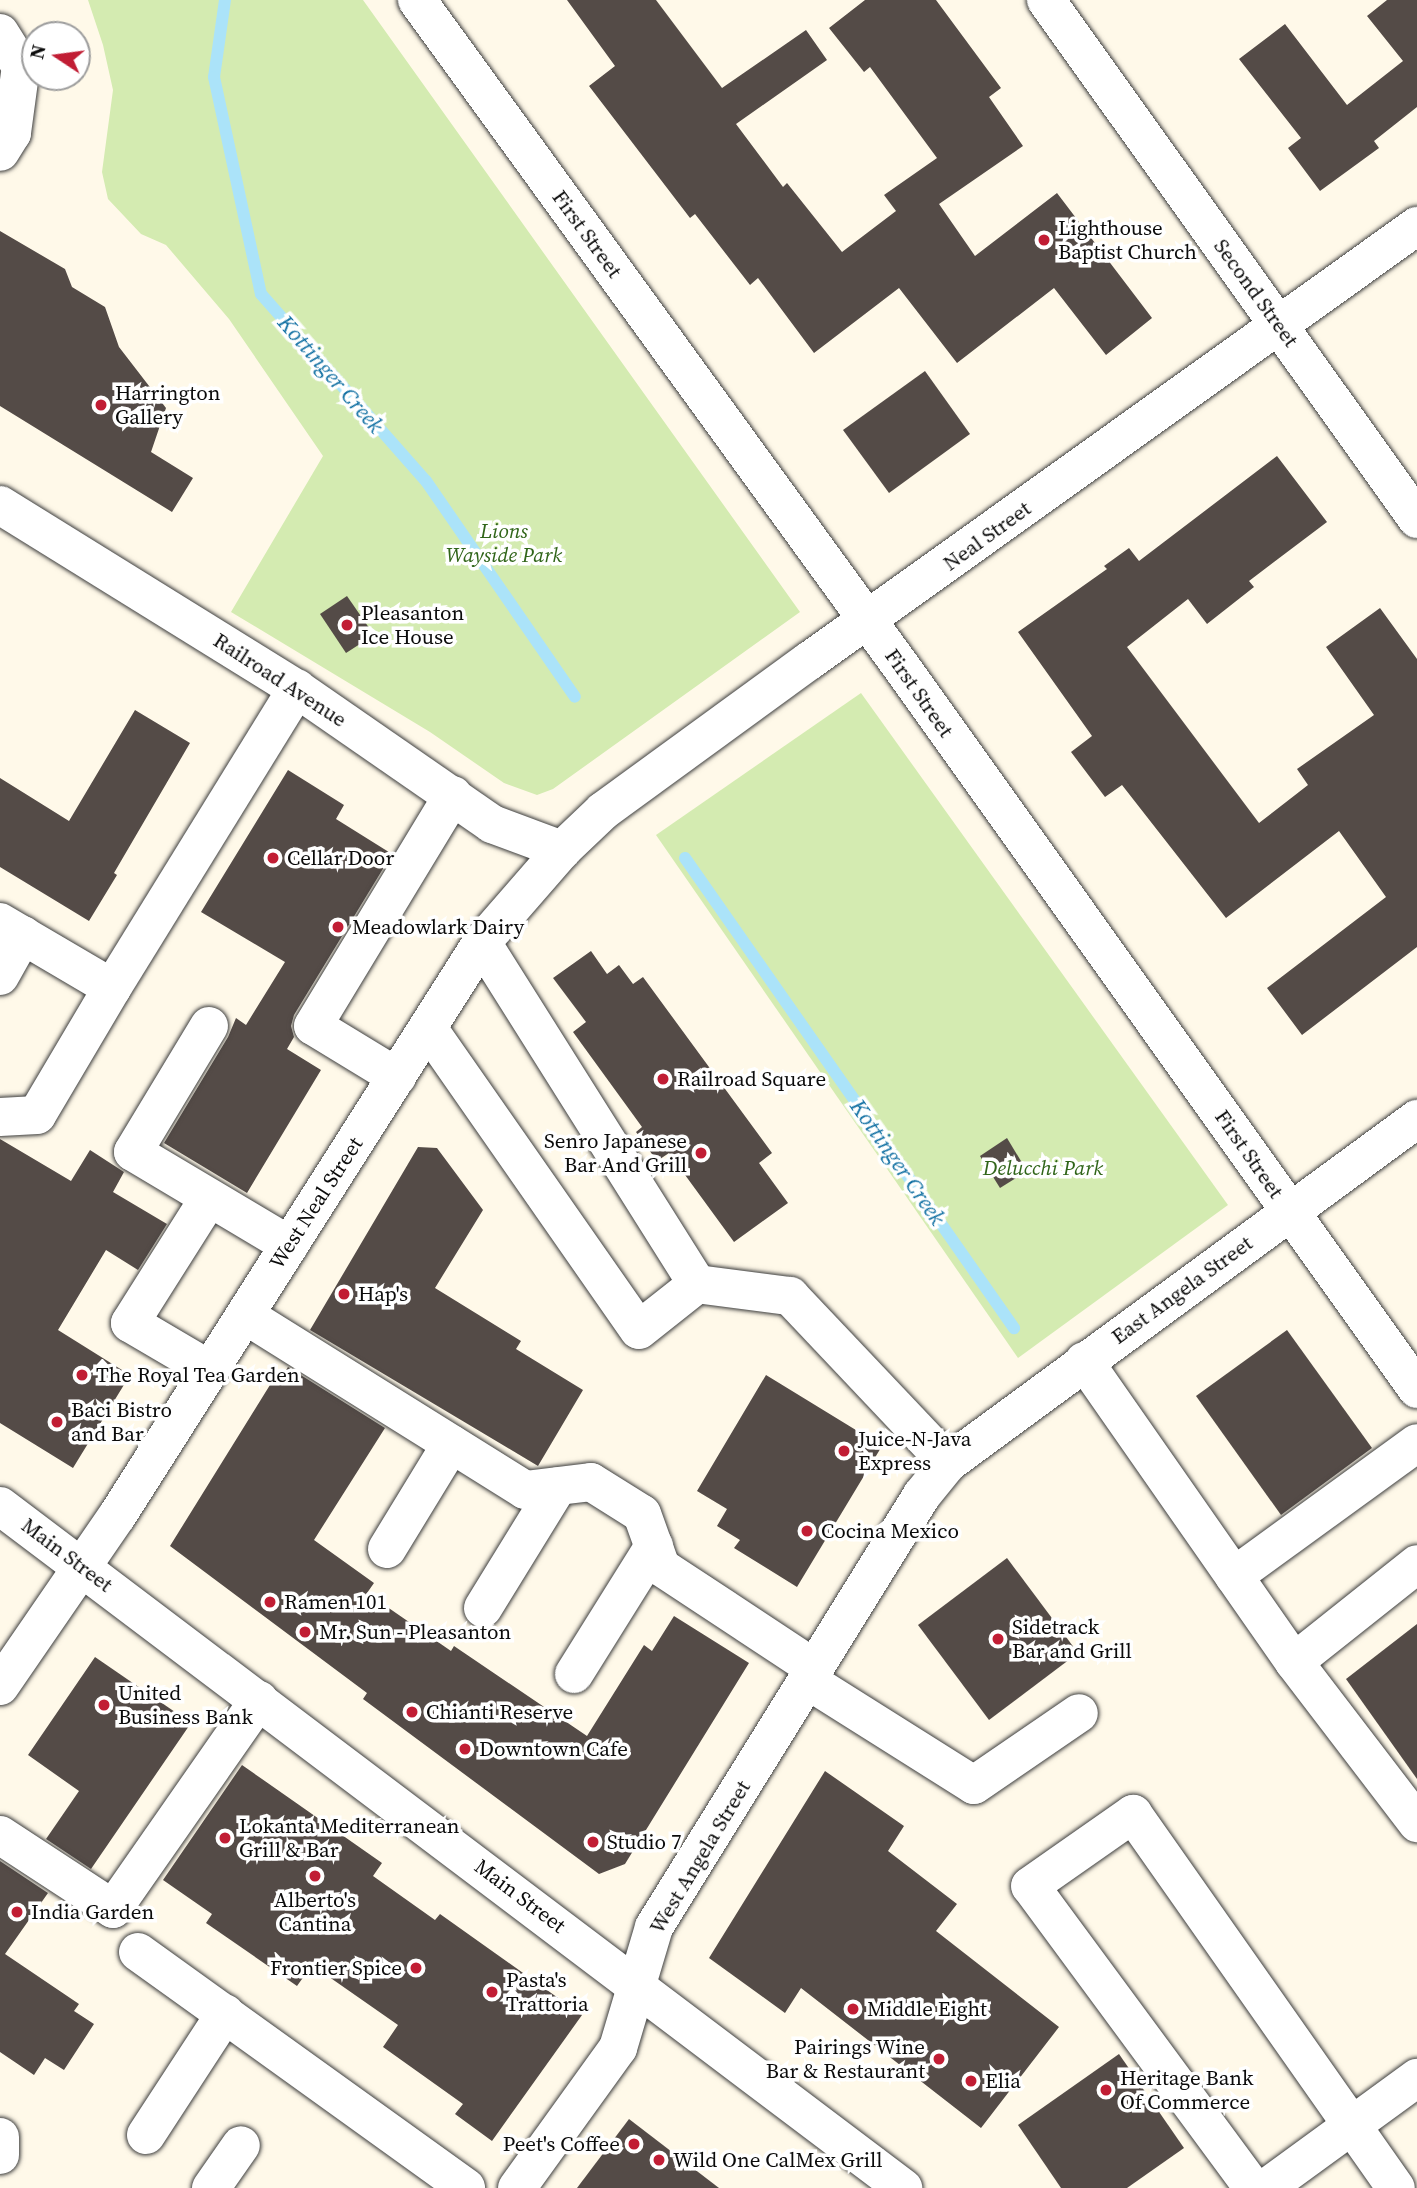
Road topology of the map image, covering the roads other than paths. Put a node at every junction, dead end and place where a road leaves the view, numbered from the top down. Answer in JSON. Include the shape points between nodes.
{"nodes":[{"id":1,"x":417,"y":0,"type":"edge"},
{"id":2,"x":1046,"y":0,"type":"edge"},
{"id":3,"x":0,"y":33,"type":"edge"},
{"id":4,"x":0,"y":152,"type":"edge"},
{"id":5,"x":1417,"y":226,"type":"edge"},
{"id":6,"x":1280,"y":326,"type":"junction"},
{"id":7,"x":0,"y":505,"type":"edge"},
{"id":8,"x":1417,"y":519,"type":"edge"},
{"id":9,"x":868,"y":621,"type":"junction"},
{"id":10,"x":297,"y":689,"type":"junction"},
{"id":11,"x":453,"y":795,"type":"junction"},
{"id":12,"x":562,"y":850,"type":"junction"},
{"id":13,"x":11,"y":928,"type":"edge"},
{"id":14,"x":482,"y":942,"type":"junction"},
{"id":15,"x":0,"y":976,"type":"edge"},
{"id":16,"x":112,"y":988,"type":"junction"},
{"id":17,"x":209,"y":1026,"type":"dead end"},
{"id":18,"x":428,"y":1028,"type":"junction"},
{"id":19,"x":397,"y":1077,"type":"junction"},
{"id":20,"x":0,"y":1117,"type":"edge"},
{"id":21,"x":1417,"y":1119,"type":"edge"},
{"id":22,"x":209,"y":1198,"type":"junction"},
{"id":23,"x":1290,"y":1212,"type":"junction"},
{"id":24,"x":289,"y":1245,"type":"junction"},
{"id":25,"x":697,"y":1284,"type":"junction"},
{"id":26,"x":244,"y":1315,"type":"junction"},
{"id":27,"x":1084,"y":1362,"type":"junction"},
{"id":28,"x":210,"y":1370,"type":"junction"},
{"id":29,"x":1417,"y":1389,"type":"edge"},
{"id":30,"x":1417,"y":1443,"type":"edge"},
{"id":31,"x":451,"y":1444,"type":"junction"},
{"id":32,"x":948,"y":1463,"type":"junction"},
{"id":33,"x":558,"y":1486,"type":"junction"},
{"id":34,"x":0,"y":1506,"type":"edge"},
{"id":35,"x":654,"y":1546,"type":"junction"},
{"id":36,"x":387,"y":1549,"type":"dead end"},
{"id":37,"x":1417,"y":1564,"type":"edge"},
{"id":38,"x":82,"y":1566,"type":"junction"},
{"id":39,"x":1234,"y":1576,"type":"junction"},
{"id":40,"x":483,"y":1608,"type":"dead end"},
{"id":41,"x":1294,"y":1662,"type":"junction"},
{"id":42,"x":574,"y":1674,"type":"dead end"},
{"id":43,"x":811,"y":1674,"type":"junction"},
{"id":44,"x":0,"y":1686,"type":"edge"},
{"id":45,"x":259,"y":1700,"type":"junction"},
{"id":46,"x":1079,"y":1713,"type":"dead end"},
{"id":47,"x":1417,"y":1823,"type":"edge"},
{"id":48,"x":0,"y":1835,"type":"edge"},
{"id":49,"x":138,"y":1952,"type":"dead end"},
{"id":50,"x":637,"y":1985,"type":"junction"},
{"id":51,"x":225,"y":2014,"type":"junction"},
{"id":52,"x":1417,"y":2078,"type":"edge"},
{"id":53,"x":1350,"y":2126,"type":"junction"},
{"id":54,"x":146,"y":2135,"type":"dead end"},
{"id":55,"x":0,"y":2137,"type":"edge"},
{"id":56,"x":241,"y":2145,"type":"dead end"},
{"id":57,"x":0,"y":2155,"type":"edge"},
{"id":58,"x":211,"y":2188,"type":"edge"},
{"id":59,"x":466,"y":2188,"type":"edge"},
{"id":60,"x":517,"y":2188,"type":"edge"},
{"id":61,"x":903,"y":2188,"type":"edge"},
{"id":62,"x":1253,"y":2188,"type":"edge"},
{"id":63,"x":1266,"y":2188,"type":"edge"},
{"id":64,"x":1396,"y":2188,"type":"edge"}],
"edges":[{"from":1,"to":9,"type":"street","name":"First Street"},
{"from":2,"to":6,"type":"street","name":"Second Street"},
{"from":3,"to":4,"type":"street","via":[[21,66],[12,133]]},
{"from":5,"to":6,"type":"street","name":"Neal Street"},
{"from":6,"to":8,"type":"street","name":"Second Street"},
{"from":6,"to":9,"type":"street","name":"Neal Street"},
{"from":7,"to":10,"type":"street","name":"Railroad Avenue"},
{"from":9,"to":12,"type":"street","name":"Neal Street","via":[[603,811]]},
{"from":9,"to":23,"type":"street","name":"First Street"},
{"from":10,"to":11,"type":"street","name":"Railroad Avenue"},
{"from":10,"to":16,"type":"street"},
{"from":11,"to":12,"type":"street","name":"Railroad Avenue","via":[[492,824]]},
{"from":11,"to":19,"type":"street","via":[[313,1026]]},
{"from":12,"to":14,"type":"street","name":"West Neal Street"},
{"from":13,"to":15,"type":"street"},
{"from":13,"to":16,"type":"street"},
{"from":14,"to":18,"type":"street","name":"West Neal Street"},
{"from":14,"to":25,"type":"street"},
{"from":16,"to":20,"type":"street","via":[[37,1115]]},
{"from":17,"to":22,"type":"street","via":[[133,1152]]},
{"from":18,"to":19,"type":"street","name":"West Neal Street"},
{"from":18,"to":25,"type":"street","via":[[639,1330]]},
{"from":19,"to":24,"type":"street","name":"West Neal Street"},
{"from":21,"to":23,"type":"street","name":"East Angela Street"},
{"from":22,"to":24,"type":"street"},
{"from":22,"to":28,"type":"street","via":[[130,1322]]},
{"from":23,"to":27,"type":"street","name":"East Angela Street"},
{"from":23,"to":29,"type":"street","name":"First Street"},
{"from":24,"to":26,"type":"street","name":"West Neal Street"},
{"from":25,"to":32,"type":"street","via":[[790,1296]]},
{"from":26,"to":28,"type":"street","name":"West Neal Street"},
{"from":26,"to":31,"type":"street"},
{"from":27,"to":32,"type":"street","name":"East Angela Street"},
{"from":27,"to":39,"type":"street"},
{"from":28,"to":38,"type":"street","name":"West Neal Street"},
{"from":30,"to":39,"type":"street"},
{"from":31,"to":33,"type":"street","via":[[525,1490]]},
{"from":31,"to":36,"type":"street"},
{"from":32,"to":43,"type":"street","name":"West Angela Street","via":[[922,1495]]},
{"from":33,"to":35,"type":"street","via":[[592,1482],[642,1514]]},
{"from":33,"to":40,"type":"street"},
{"from":34,"to":38,"type":"street","name":"Main Street"},
{"from":35,"to":42,"type":"street"},
{"from":35,"to":43,"type":"street","via":[[661,1567]]},
{"from":37,"to":41,"type":"street"},
{"from":38,"to":44,"type":"street","name":"West Neal Street"},
{"from":38,"to":45,"type":"street","name":"Main Street"},
{"from":39,"to":41,"type":"street"},
{"from":41,"to":47,"type":"street"},
{"from":43,"to":46,"type":"street","via":[[974,1785]]},
{"from":43,"to":50,"type":"street","name":"West Angela Street","via":[[654,1927]]},
{"from":45,"to":48,"type":"street","via":[[113,1909]]},
{"from":45,"to":50,"type":"street","name":"Main Street"},
{"from":49,"to":51,"type":"street"},
{"from":50,"to":60,"type":"street","name":"West Angela Street","via":[[618,2048]]},
{"from":50,"to":61,"type":"street","name":"Main Street"},
{"from":51,"to":54,"type":"street"},
{"from":51,"to":59,"type":"street"},
{"from":52,"to":53,"type":"street"},
{"from":53,"to":62,"type":"street","via":[[1133,1814],[1030,1886]]},
{"from":53,"to":63,"type":"street"},
{"from":53,"to":64,"type":"street"},
{"from":55,"to":57,"type":"street"},
{"from":56,"to":58,"type":"street"}]}
